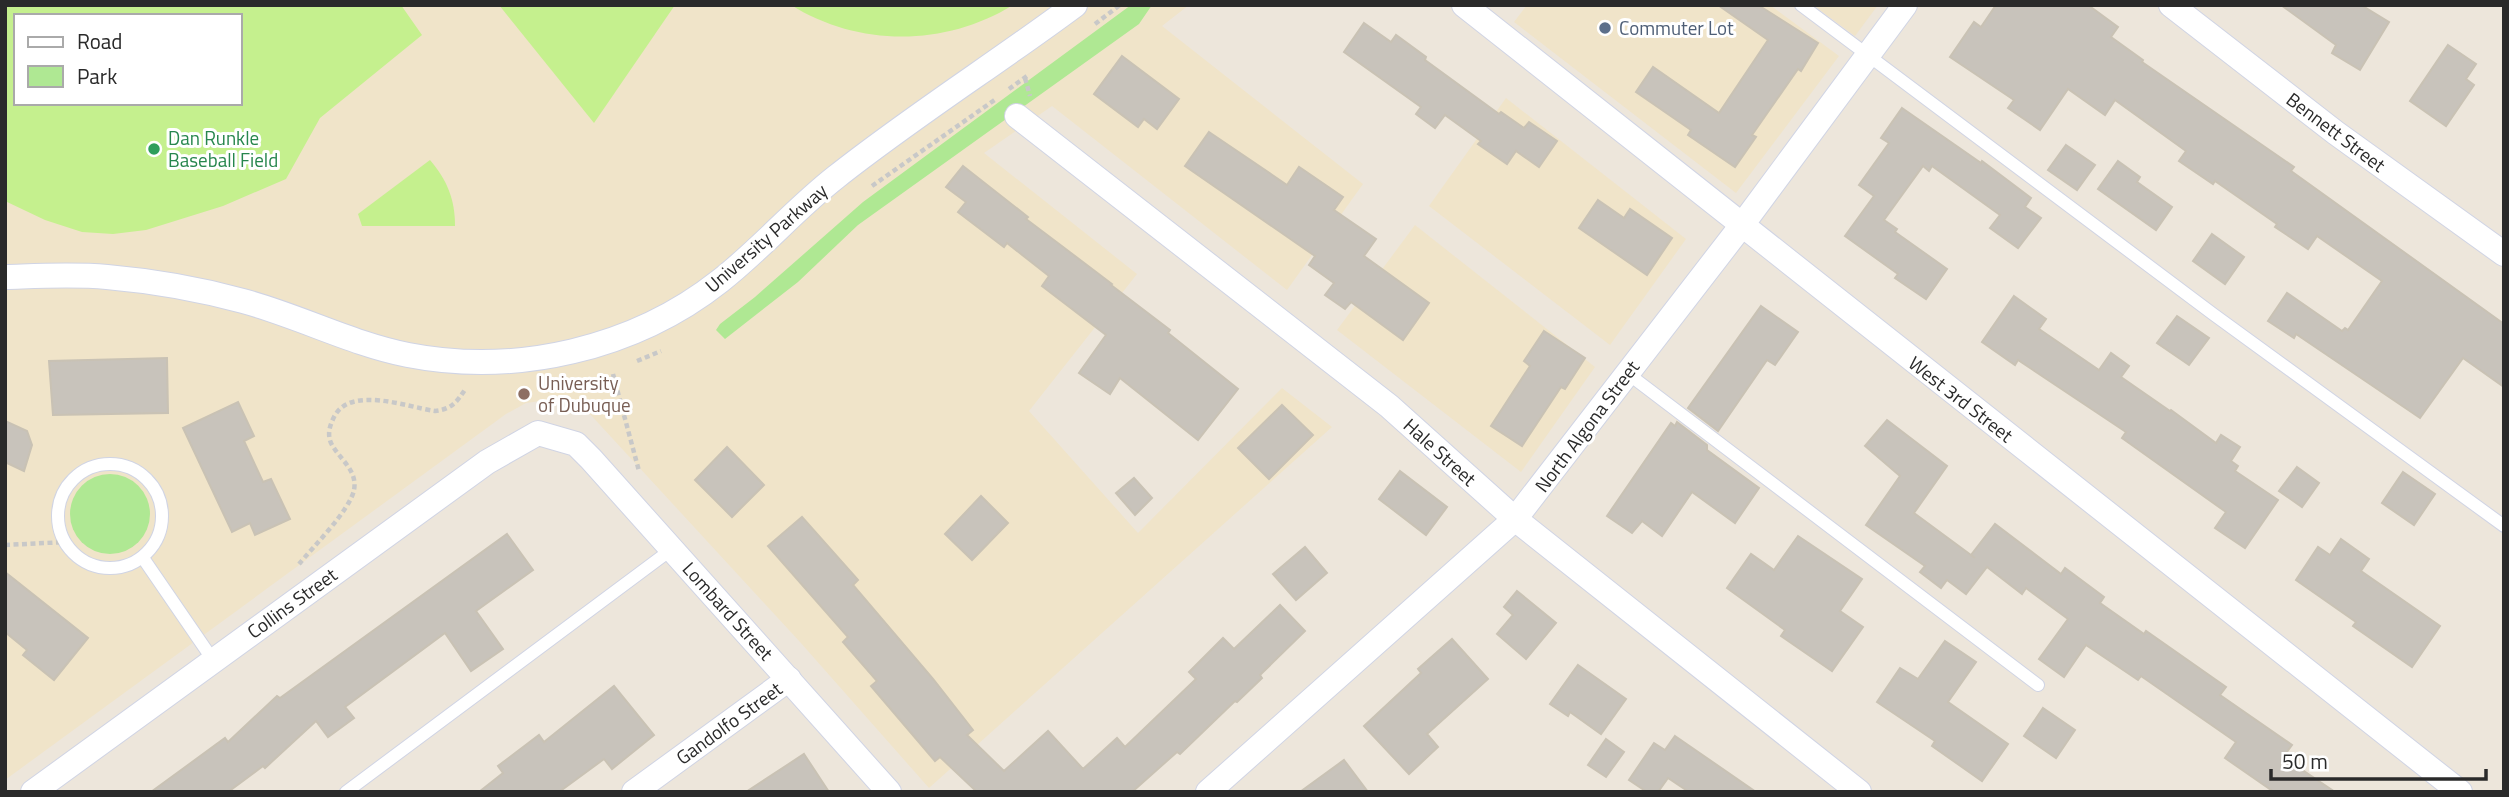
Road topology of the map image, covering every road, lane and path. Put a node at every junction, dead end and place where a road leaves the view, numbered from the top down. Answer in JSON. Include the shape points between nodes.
{"nodes":[{"id":1,"x":1075,"y":5,"type":"edge"},
{"id":2,"x":1120,"y":5,"type":"edge"},
{"id":3,"x":1464,"y":5,"type":"edge"},
{"id":4,"x":1801,"y":5,"type":"edge"},
{"id":5,"x":1905,"y":5,"type":"edge"},
{"id":6,"x":2171,"y":5,"type":"edge"},
{"id":7,"x":1087,"y":29,"type":"dead end"},
{"id":8,"x":1869,"y":56,"type":"junction"},
{"id":9,"x":1035,"y":69,"type":"dead end"},
{"id":10,"x":1017,"y":116,"type":"dead end"},
{"id":11,"x":870,"y":188,"type":"dead end"},
{"id":12,"x":1742,"y":225,"type":"junction"},
{"id":13,"x":2504,"y":254,"type":"edge"},
{"id":14,"x":5,"y":277,"type":"edge"},
{"id":15,"x":665,"y":348,"type":"dead end"},
{"id":16,"x":628,"y":364,"type":"dead end"},
{"id":17,"x":613,"y":370,"type":"dead end"},
{"id":18,"x":1627,"y":373,"type":"junction"},
{"id":19,"x":457,"y":387,"type":"dead end"},
{"id":20,"x":466,"y":388,"type":"junction"},
{"id":21,"x":478,"y":388,"type":"dead end"},
{"id":22,"x":559,"y":438,"type":"joint"},
{"id":23,"x":620,"y":491,"type":"junction"},
{"id":24,"x":1515,"y":519,"type":"junction"},
{"id":25,"x":2504,"y":526,"type":"edge"},
{"id":26,"x":65,"y":542,"type":"junction"},
{"id":27,"x":5,"y":545,"type":"edge"},
{"id":28,"x":672,"y":549,"type":"junction"},
{"id":29,"x":143,"y":558,"type":"junction"},
{"id":30,"x":293,"y":571,"type":"dead end"},
{"id":31,"x":213,"y":660,"type":"junction"},
{"id":32,"x":789,"y":679,"type":"junction"},
{"id":33,"x":2038,"y":685,"type":"dead end"},
{"id":34,"x":33,"y":792,"type":"edge"},
{"id":35,"x":345,"y":792,"type":"edge"},
{"id":36,"x":634,"y":792,"type":"edge"},
{"id":37,"x":889,"y":792,"type":"edge"},
{"id":38,"x":1208,"y":792,"type":"edge"},
{"id":39,"x":1859,"y":792,"type":"edge"},
{"id":40,"x":2460,"y":792,"type":"edge"}],
"edges":[{"from":1,"to":14,"type":"street","name":"University Parkway","via":[[835,177],[694,300],[641,328],[579,350],[520,361],[408,355],[268,308],[191,289],[107,277]]},
{"from":2,"to":7,"type":"path"},
{"from":3,"to":12,"type":"street","name":"West 3rd Street"},
{"from":4,"to":8,"type":"lane"},
{"from":5,"to":8,"type":"street","name":"North Algona Street"},
{"from":6,"to":13,"type":"street","name":"Bennett Street","via":[[2336,133]]},
{"from":8,"to":12,"type":"street","name":"North Algona Street"},
{"from":8,"to":25,"type":"lane"},
{"from":9,"to":11,"type":"path"},
{"from":10,"to":24,"type":"street","name":"Hale Street","via":[[1389,406]]},
{"from":12,"to":18,"type":"street","name":"North Algona Street"},
{"from":12,"to":40,"type":"street","name":"West 3rd Street"},
{"from":15,"to":16,"type":"path"},
{"from":17,"to":23,"type":"path","via":[[639,471]]},
{"from":18,"to":24,"type":"street","name":"North Algona Street"},
{"from":18,"to":33,"type":"lane"},
{"from":19,"to":20,"type":"path"},
{"from":20,"to":21,"type":"path"},
{"from":20,"to":30,"type":"path","via":[[446,410],[357,399],[335,414],[329,437],[350,469],[355,488],[344,510]]},
{"from":22,"to":23,"type":"street","name":"Lombard Street","via":[[576,444]]},
{"from":22,"to":31,"type":"street","name":"Collins Street","via":[[538,433],[487,462]]},
{"from":23,"to":28,"type":"street","name":"Lombard Street"},
{"from":24,"to":38,"type":"street","name":"North Algona Street"},
{"from":24,"to":39,"type":"street","name":"Hale Street"},
{"from":26,"to":27,"type":"path"},
{"from":26,"to":29,"type":"lane","via":[[75,554],[105,568]]},
{"from":26,"to":29,"type":"lane","via":[[58,508],[74,477],[106,463],[123,465],[152,484],[160,500],[159,534]]},
{"from":28,"to":32,"type":"street","name":"Lombard Street"},
{"from":28,"to":35,"type":"lane"},
{"from":29,"to":31,"type":"lane"},
{"from":31,"to":34,"type":"street","name":"Collins Street"},
{"from":32,"to":36,"type":"street","name":"Gandolfo Street"},
{"from":32,"to":37,"type":"street","name":"Lombard Street"}]}
